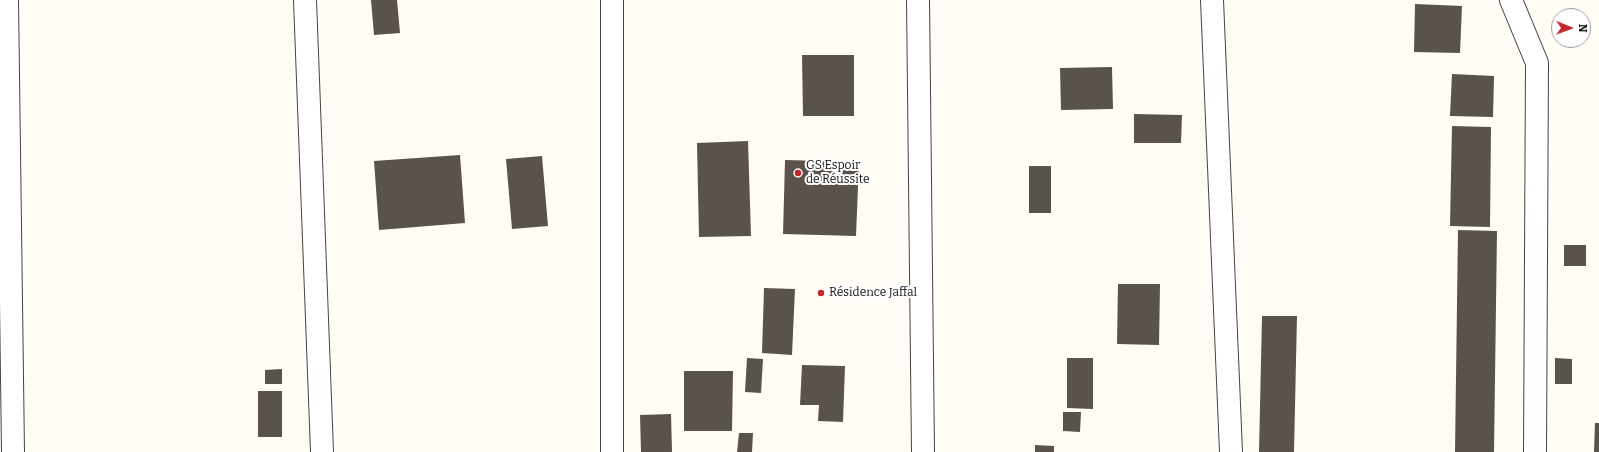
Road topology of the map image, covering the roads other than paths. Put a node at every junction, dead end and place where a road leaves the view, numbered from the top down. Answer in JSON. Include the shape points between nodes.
{"nodes":[{"id":1,"x":7,"y":0,"type":"edge"},
{"id":2,"x":305,"y":0,"type":"edge"},
{"id":3,"x":612,"y":0,"type":"edge"},
{"id":4,"x":918,"y":0,"type":"edge"},
{"id":5,"x":1212,"y":0,"type":"edge"},
{"id":6,"x":1511,"y":0,"type":"edge"},
{"id":7,"x":13,"y":452,"type":"edge"},
{"id":8,"x":322,"y":452,"type":"edge"},
{"id":9,"x":612,"y":452,"type":"edge"},
{"id":10,"x":923,"y":452,"type":"edge"},
{"id":11,"x":1231,"y":452,"type":"edge"},
{"id":12,"x":1535,"y":452,"type":"edge"}],
"edges":[{"from":1,"to":7,"type":"street"},
{"from":2,"to":8,"type":"street"},
{"from":3,"to":9,"type":"street"},
{"from":4,"to":10,"type":"street"},
{"from":5,"to":11,"type":"street"},
{"from":6,"to":12,"type":"street","via":[[1537,64]]}]}
